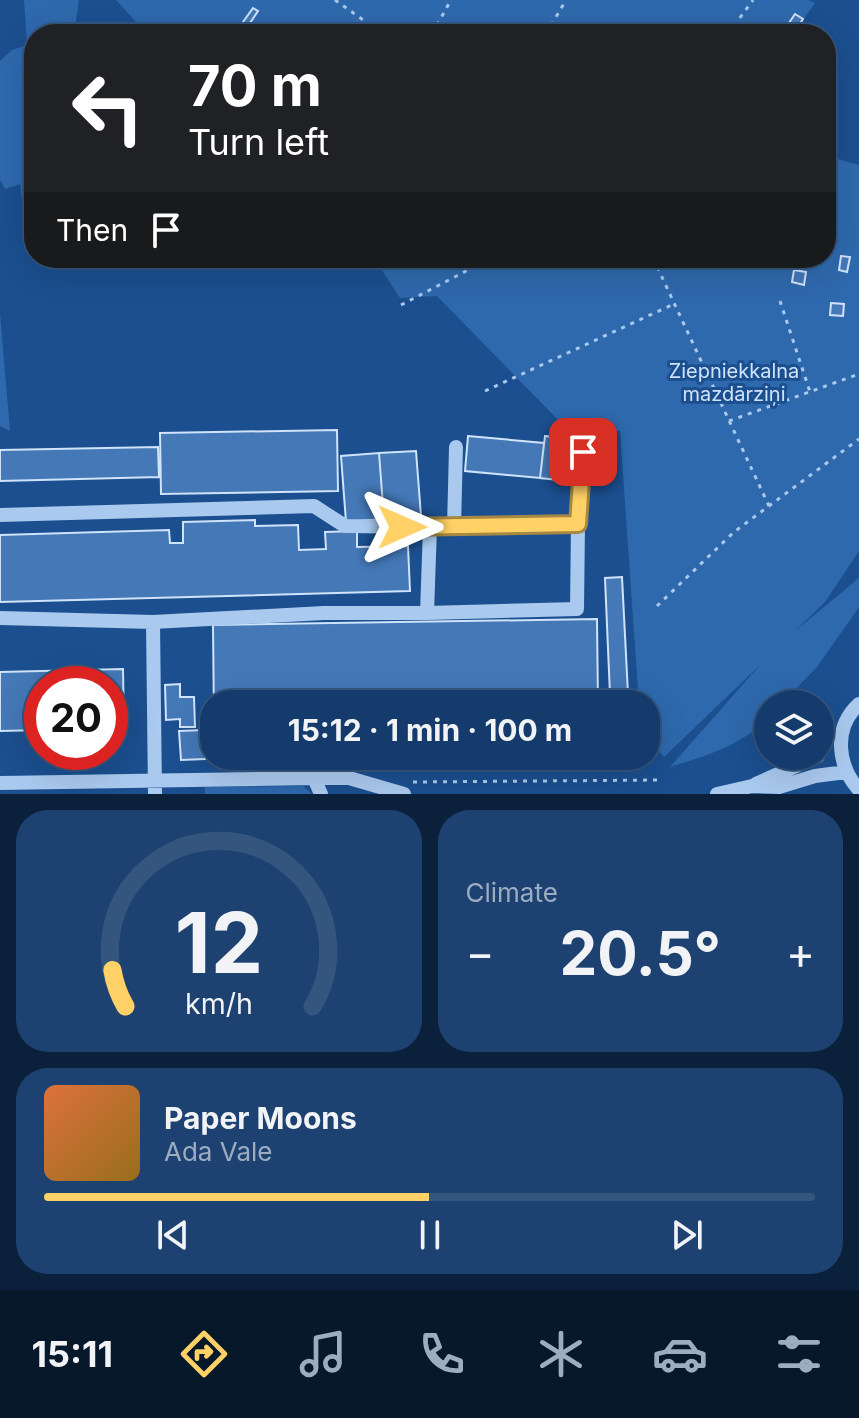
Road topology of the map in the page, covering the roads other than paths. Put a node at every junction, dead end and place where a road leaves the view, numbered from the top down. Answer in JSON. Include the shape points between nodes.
{"nodes":[{"id":1,"x":456,"y":447,"type":"dead end"},
{"id":2,"x":583,"y":452,"type":"dead end"},
{"id":3,"x":0,"y":515,"type":"edge"},
{"id":4,"x":578,"y":524,"type":"junction"},
{"id":5,"x":430,"y":527,"type":"junction"},
{"id":6,"x":454,"y":527,"type":"junction"},
{"id":7,"x":427,"y":613,"type":"junction"},
{"id":8,"x":0,"y":618,"type":"edge"},
{"id":9,"x":153,"y":622,"type":"junction"},
{"id":10,"x":859,"y":704,"type":"edge"},
{"id":11,"x":840,"y":744,"type":"junction"},
{"id":12,"x":834,"y":747,"type":"edge"},
{"id":13,"x":783,"y":770,"type":"edge"},
{"id":14,"x":846,"y":772,"type":"junction"},
{"id":15,"x":314,"y":778,"type":"junction"},
{"id":16,"x":0,"y":783,"type":"edge"},
{"id":17,"x":752,"y":786,"type":"junction"},
{"id":18,"x":155,"y":787,"type":"edge"},
{"id":19,"x":404,"y":787,"type":"edge"},
{"id":20,"x":859,"y":790,"type":"edge"},
{"id":21,"x":321,"y":794,"type":"edge"},
{"id":22,"x":717,"y":794,"type":"edge"}],
"edges":[{"from":1,"to":6,"type":"street"},
{"from":2,"to":4,"type":"street"},
{"from":3,"to":5,"type":"street","via":[[314,506],[345,526]]},
{"from":4,"to":6,"type":"street"},
{"from":4,"to":7,"type":"street","via":[[577,609]]},
{"from":5,"to":6,"type":"street"},
{"from":5,"to":7,"type":"street"},
{"from":7,"to":9,"type":"street"},
{"from":8,"to":9,"type":"street"},
{"from":9,"to":18,"type":"street"},
{"from":10,"to":11,"type":"street","via":[[844,726]]},
{"from":11,"to":12,"type":"street"},
{"from":11,"to":14,"type":"street"},
{"from":13,"to":17,"type":"street"},
{"from":14,"to":17,"type":"street","via":[[779,787]]},
{"from":14,"to":20,"type":"street"},
{"from":15,"to":18,"type":"street"},
{"from":15,"to":19,"type":"street"},
{"from":15,"to":21,"type":"street"},
{"from":16,"to":18,"type":"street"},
{"from":17,"to":22,"type":"street"}]}
